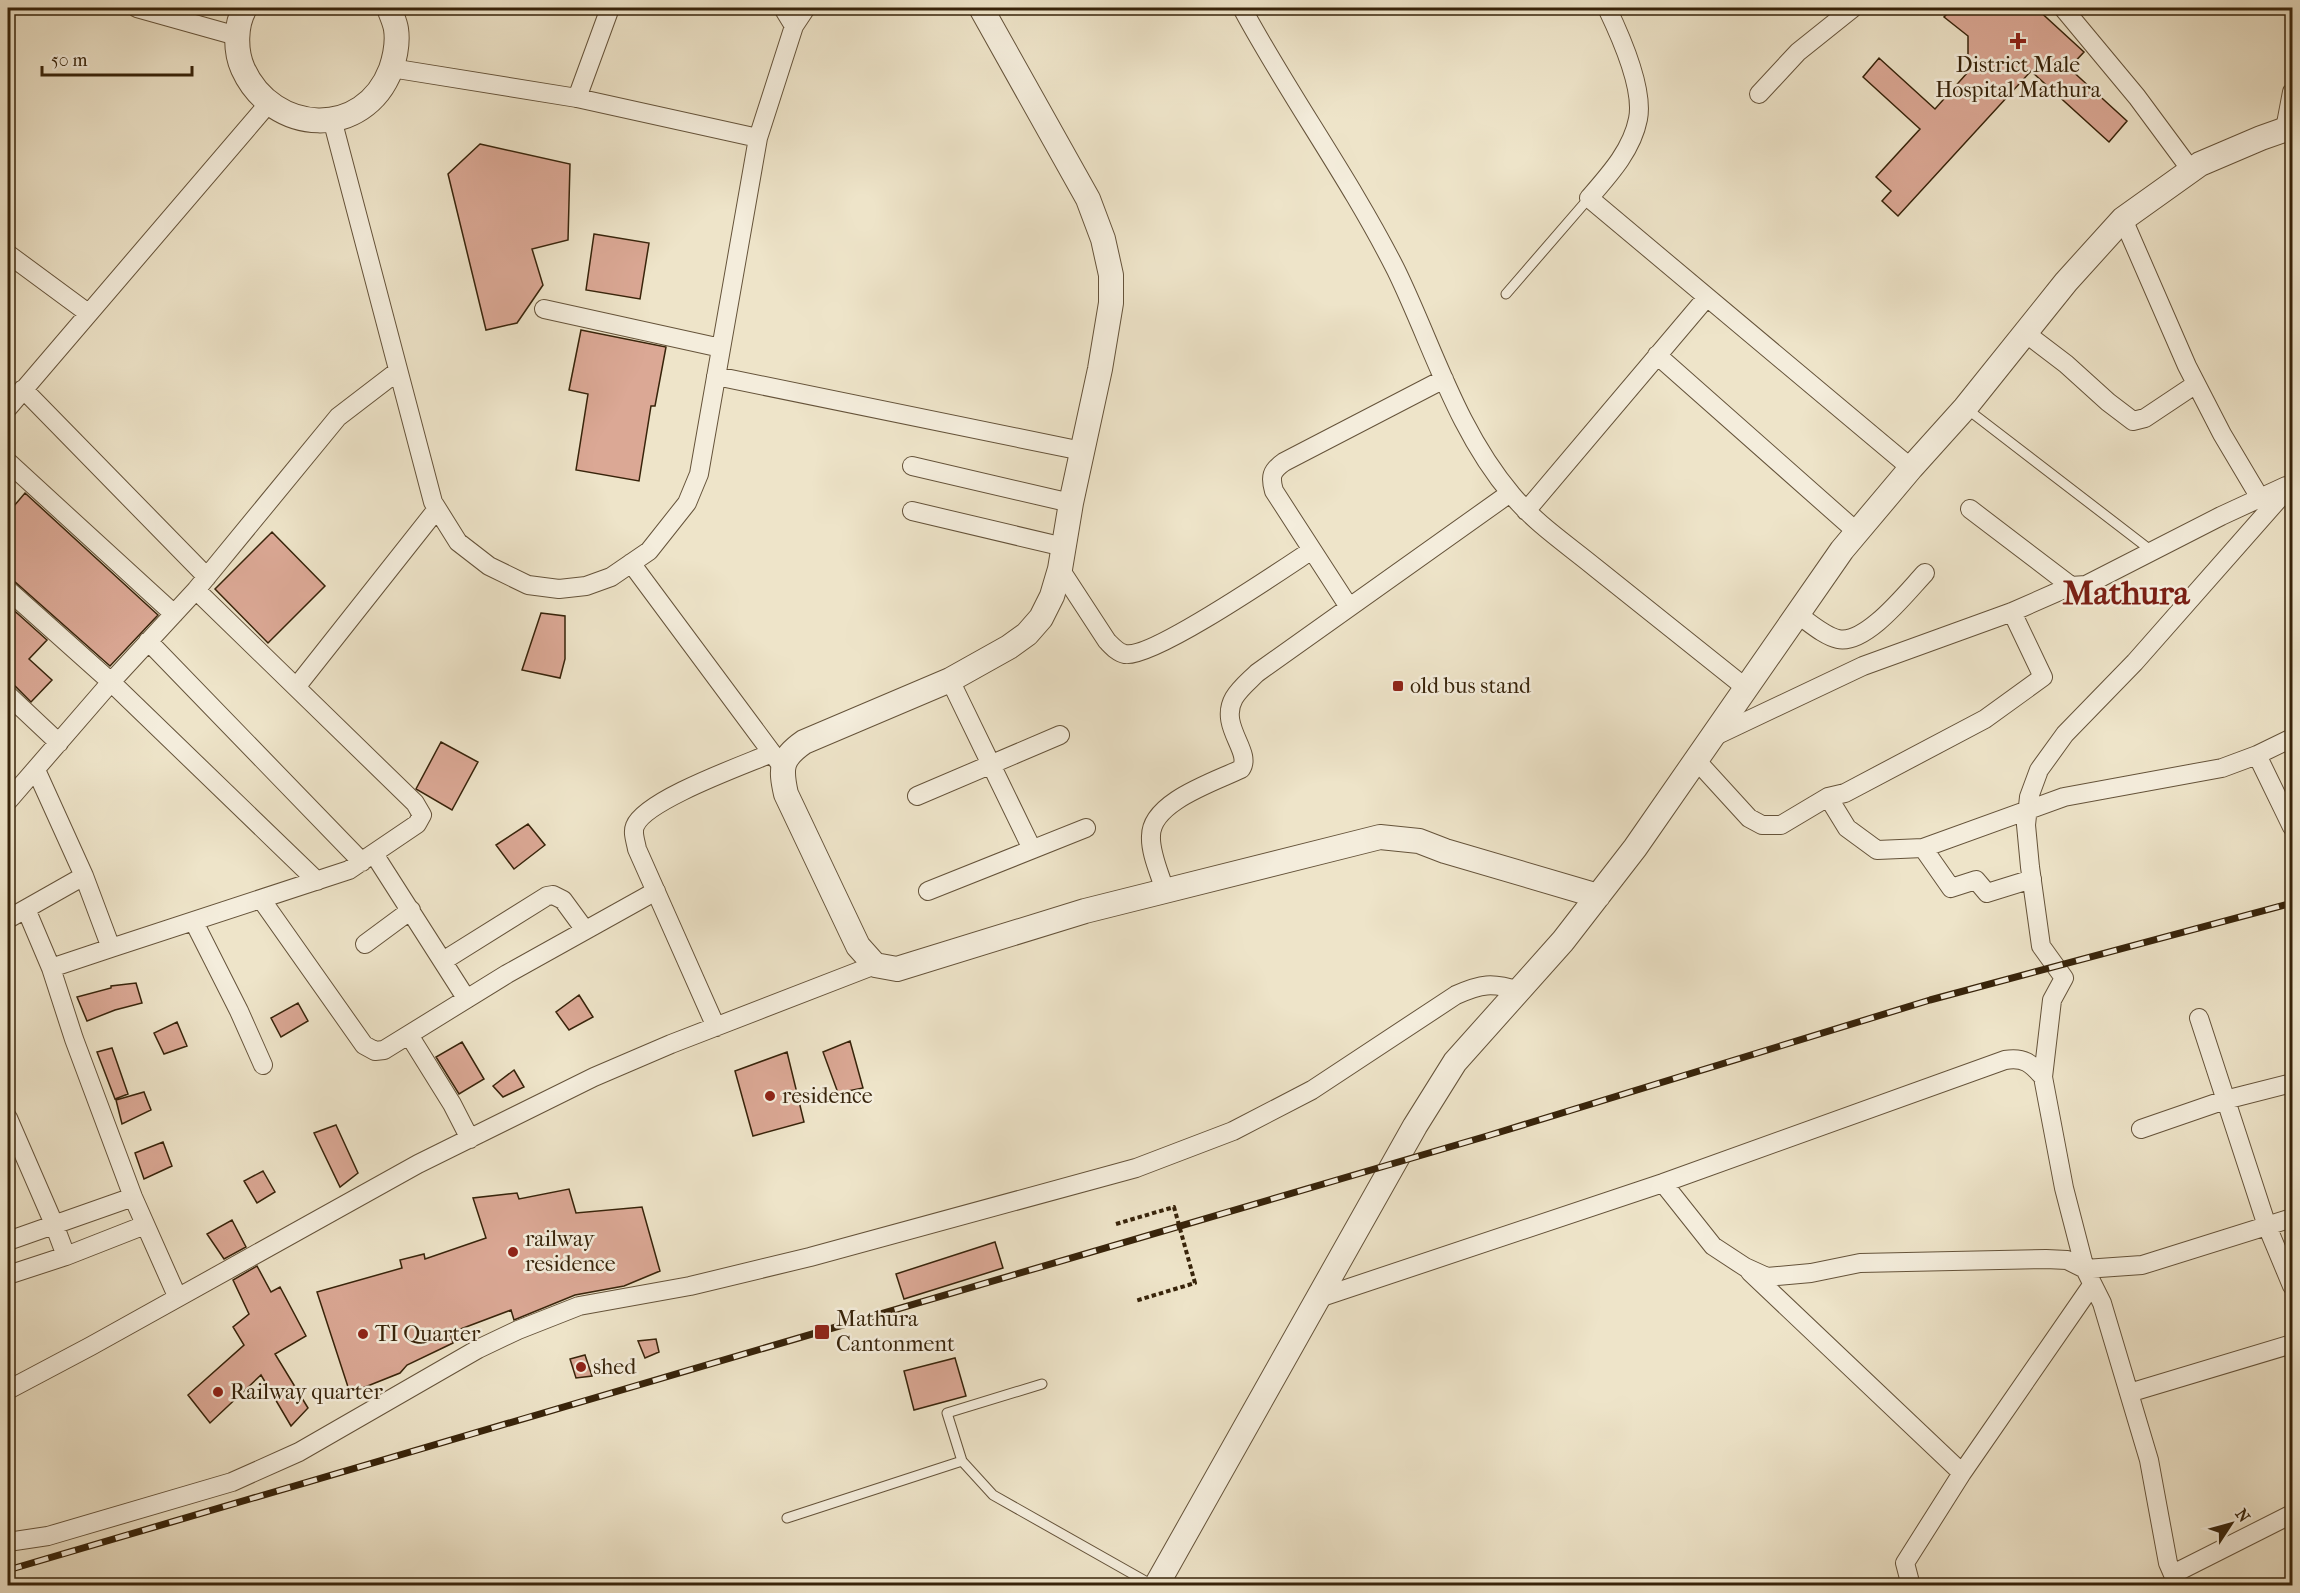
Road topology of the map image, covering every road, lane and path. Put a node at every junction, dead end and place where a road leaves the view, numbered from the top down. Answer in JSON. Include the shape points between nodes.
{"nodes":[{"id":1,"x":137,"y":8,"type":"edge"},
{"id":2,"x":244,"y":8,"type":"edge"},
{"id":3,"x":389,"y":8,"type":"edge"},
{"id":4,"x":610,"y":8,"type":"edge"},
{"id":5,"x":783,"y":8,"type":"edge"},
{"id":6,"x":806,"y":8,"type":"edge"},
{"id":7,"x":981,"y":8,"type":"edge"},
{"id":8,"x":1242,"y":8,"type":"edge"},
{"id":9,"x":1607,"y":8,"type":"edge"},
{"id":10,"x":1853,"y":8,"type":"edge"},
{"id":11,"x":2062,"y":8,"type":"edge"},
{"id":12,"x":794,"y":26,"type":"junction"},
{"id":13,"x":237,"y":36,"type":"junction"},
{"id":14,"x":391,"y":69,"type":"junction"},
{"id":15,"x":2292,"y":92,"type":"edge"},
{"id":16,"x":1759,"y":94,"type":"dead end"},
{"id":17,"x":577,"y":98,"type":"junction"},
{"id":18,"x":268,"y":104,"type":"junction"},
{"id":19,"x":332,"y":119,"type":"junction"},
{"id":20,"x":2289,"y":128,"type":"edge"},
{"id":21,"x":758,"y":138,"type":"junction"},
{"id":22,"x":2191,"y":170,"type":"junction"},
{"id":23,"x":1589,"y":198,"type":"junction"},
{"id":24,"x":2123,"y":219,"type":"junction"},
{"id":25,"x":8,"y":254,"type":"edge"},
{"id":26,"x":1506,"y":294,"type":"dead end"},
{"id":27,"x":1707,"y":297,"type":"junction"},
{"id":28,"x":544,"y":309,"type":"dead end"},
{"id":29,"x":88,"y":313,"type":"junction"},
{"id":30,"x":2024,"y":332,"type":"junction"},
{"id":31,"x":721,"y":348,"type":"junction"},
{"id":32,"x":1657,"y":356,"type":"junction"},
{"id":33,"x":398,"y":371,"type":"junction"},
{"id":34,"x":716,"y":376,"type":"junction"},
{"id":35,"x":1444,"y":379,"type":"junction"},
{"id":36,"x":2196,"y":384,"type":"junction"},
{"id":37,"x":23,"y":389,"type":"junction"},
{"id":38,"x":8,"y":408,"type":"edge"},
{"id":39,"x":1965,"y":408,"type":"junction"},
{"id":40,"x":1082,"y":451,"type":"junction"},
{"id":41,"x":8,"y":462,"type":"edge"},
{"id":42,"x":912,"y":466,"type":"dead end"},
{"id":43,"x":1911,"y":468,"type":"junction"},
{"id":44,"x":2291,"y":484,"type":"edge"},
{"id":45,"x":1510,"y":493,"type":"junction"},
{"id":46,"x":2260,"y":498,"type":"junction"},
{"id":47,"x":1071,"y":503,"type":"junction"},
{"id":48,"x":437,"y":509,"type":"junction"},
{"id":49,"x":1970,"y":509,"type":"dead end"},
{"id":50,"x":912,"y":511,"type":"dead end"},
{"id":51,"x":1526,"y":511,"type":"junction"},
{"id":52,"x":1857,"y":532,"type":"junction"},
{"id":53,"x":1312,"y":550,"type":"junction"},
{"id":54,"x":2153,"y":552,"type":"junction"},
{"id":55,"x":1062,"y":558,"type":"junction"},
{"id":56,"x":631,"y":563,"type":"junction"},
{"id":57,"x":1925,"y":573,"type":"dead end"},
{"id":58,"x":202,"y":583,"type":"junction"},
{"id":59,"x":2071,"y":586,"type":"junction"},
{"id":60,"x":8,"y":590,"type":"edge"},
{"id":61,"x":1349,"y":607,"type":"junction"},
{"id":62,"x":2012,"y":612,"type":"junction"},
{"id":63,"x":174,"y":614,"type":"junction"},
{"id":64,"x":1797,"y":614,"type":"junction"},
{"id":65,"x":148,"y":641,"type":"junction"},
{"id":66,"x":950,"y":680,"type":"junction"},
{"id":67,"x":111,"y":682,"type":"junction"},
{"id":68,"x":297,"y":687,"type":"junction"},
{"id":69,"x":1746,"y":688,"type":"junction"},
{"id":70,"x":8,"y":695,"type":"edge"},
{"id":71,"x":1060,"y":735,"type":"dead end"},
{"id":72,"x":1712,"y":738,"type":"junction"},
{"id":73,"x":2292,"y":738,"type":"edge"},
{"id":74,"x":59,"y":743,"type":"junction"},
{"id":75,"x":2257,"y":756,"type":"junction"},
{"id":76,"x":777,"y":760,"type":"junction"},
{"id":77,"x":1696,"y":760,"type":"junction"},
{"id":78,"x":992,"y":766,"type":"junction"},
{"id":79,"x":36,"y":770,"type":"junction"},
{"id":80,"x":917,"y":796,"type":"dead end"},
{"id":81,"x":1828,"y":797,"type":"junction"},
{"id":82,"x":8,"y":801,"type":"edge"},
{"id":83,"x":2028,"y":808,"type":"junction"},
{"id":84,"x":2292,"y":827,"type":"edge"},
{"id":85,"x":1086,"y":828,"type":"dead end"},
{"id":86,"x":1923,"y":848,"type":"junction"},
{"id":87,"x":1032,"y":849,"type":"junction"},
{"id":88,"x":368,"y":857,"type":"junction"},
{"id":89,"x":84,"y":876,"type":"junction"},
{"id":90,"x":2032,"y":879,"type":"junction"},
{"id":91,"x":317,"y":881,"type":"junction"},
{"id":92,"x":656,"y":891,"type":"junction"},
{"id":93,"x":928,"y":891,"type":"dead end"},
{"id":94,"x":1165,"y":891,"type":"junction"},
{"id":95,"x":1598,"y":896,"type":"junction"},
{"id":96,"x":261,"y":899,"type":"junction"},
{"id":97,"x":26,"y":909,"type":"junction"},
{"id":98,"x":411,"y":910,"type":"junction"},
{"id":99,"x":8,"y":919,"type":"edge"},
{"id":100,"x":194,"y":922,"type":"junction"},
{"id":101,"x":585,"y":930,"type":"junction"},
{"id":102,"x":364,"y":944,"type":"dead end"},
{"id":103,"x":111,"y":948,"type":"junction"},
{"id":104,"x":443,"y":962,"type":"junction"},
{"id":105,"x":875,"y":966,"type":"junction"},
{"id":106,"x":51,"y":968,"type":"junction"},
{"id":107,"x":1519,"y":991,"type":"junction"},
{"id":108,"x":466,"y":998,"type":"junction"},
{"id":109,"x":2199,"y":1018,"type":"dead end"},
{"id":110,"x":716,"y":1027,"type":"junction"},
{"id":111,"x":409,"y":1035,"type":"junction"},
{"id":112,"x":263,"y":1065,"type":"dead end"},
{"id":113,"x":2043,"y":1077,"type":"junction"},
{"id":114,"x":2292,"y":1083,"type":"edge"},
{"id":115,"x":2225,"y":1100,"type":"junction"},
{"id":116,"x":8,"y":1118,"type":"edge"},
{"id":117,"x":2141,"y":1129,"type":"dead end"},
{"id":118,"x":470,"y":1139,"type":"junction"},
{"id":119,"x":1663,"y":1183,"type":"junction"},
{"id":120,"x":133,"y":1197,"type":"junction"},
{"id":121,"x":2292,"y":1218,"type":"edge"},
{"id":122,"x":54,"y":1224,"type":"junction"},
{"id":123,"x":1116,"y":1224,"type":"dead end"},
{"id":124,"x":145,"y":1225,"type":"junction"},
{"id":125,"x":2267,"y":1226,"type":"junction"},
{"id":126,"x":8,"y":1241,"type":"edge"},
{"id":127,"x":66,"y":1256,"type":"junction"},
{"id":128,"x":1744,"y":1267,"type":"junction"},
{"id":129,"x":8,"y":1275,"type":"edge"},
{"id":130,"x":2089,"y":1277,"type":"junction"},
{"id":131,"x":2292,"y":1286,"type":"edge"},
{"id":132,"x":177,"y":1296,"type":"junction"},
{"id":133,"x":1319,"y":1298,"type":"junction"},
{"id":134,"x":1136,"y":1301,"type":"dead end"},
{"id":135,"x":2292,"y":1344,"type":"edge"},
{"id":136,"x":1042,"y":1384,"type":"dead end"},
{"id":137,"x":8,"y":1390,"type":"edge"},
{"id":138,"x":2128,"y":1393,"type":"junction"},
{"id":139,"x":962,"y":1461,"type":"junction"},
{"id":140,"x":1962,"y":1473,"type":"junction"},
{"id":141,"x":2292,"y":1514,"type":"edge"},
{"id":142,"x":787,"y":1518,"type":"dead end"},
{"id":143,"x":8,"y":1542,"type":"edge"},
{"id":144,"x":2175,"y":1580,"type":"edge"},
{"id":145,"x":1155,"y":1586,"type":"edge"},
{"id":146,"x":1911,"y":1586,"type":"edge"}],
"edges":[{"from":1,"to":13,"type":"street"},
{"from":2,"to":13,"type":"street"},
{"from":3,"to":14,"type":"street","via":[[396,30]]},
{"from":4,"to":17,"type":"street"},
{"from":5,"to":12,"type":"street"},
{"from":6,"to":12,"type":"street"},
{"from":7,"to":40,"type":"street","via":[[1088,199],[1103,239],[1112,303]]},
{"from":8,"to":35,"type":"street","via":[[1395,269]]},
{"from":9,"to":23,"type":"street","via":[[1628,55],[1639,118],[1631,141],[1610,175]]},
{"from":10,"to":16,"type":"street","via":[[1798,52]]},
{"from":11,"to":22,"type":"street","via":[[2137,97]]},
{"from":12,"to":21,"type":"street"},
{"from":13,"to":18,"type":"street","via":[[239,62],[250,85]]},
{"from":14,"to":17,"type":"street"},
{"from":14,"to":19,"type":"street","via":[[386,82],[368,103]]},
{"from":15,"to":20,"type":"street"},
{"from":17,"to":21,"type":"street"},
{"from":18,"to":19,"type":"street","via":[[292,117]]},
{"from":18,"to":29,"type":"street"},
{"from":19,"to":33,"type":"street"},
{"from":20,"to":22,"type":"street"},
{"from":21,"to":31,"type":"street"},
{"from":22,"to":24,"type":"street"},
{"from":23,"to":26,"type":"lane"},
{"from":23,"to":27,"type":"street"},
{"from":24,"to":30,"type":"street"},
{"from":24,"to":36,"type":"street"},
{"from":25,"to":29,"type":"street"},
{"from":27,"to":32,"type":"street"},
{"from":27,"to":43,"type":"street"},
{"from":28,"to":31,"type":"street"},
{"from":29,"to":37,"type":"street"},
{"from":30,"to":36,"type":"street","via":[[2133,421],[2145,418]]},
{"from":30,"to":39,"type":"street"},
{"from":31,"to":34,"type":"street"},
{"from":32,"to":51,"type":"street"},
{"from":32,"to":52,"type":"street"},
{"from":33,"to":48,"type":"street"},
{"from":33,"to":58,"type":"street","via":[[338,417]]},
{"from":34,"to":40,"type":"street"},
{"from":34,"to":56,"type":"street","via":[[699,474],[687,503],[649,551]]},
{"from":35,"to":45,"type":"street","via":[[1479,450]]},
{"from":35,"to":53,"type":"street","via":[[1271,473],[1274,491]]},
{"from":36,"to":46,"type":"street"},
{"from":37,"to":38,"type":"street"},
{"from":37,"to":58,"type":"street"},
{"from":39,"to":43,"type":"street"},
{"from":39,"to":54,"type":"lane"},
{"from":40,"to":47,"type":"street"},
{"from":41,"to":63,"type":"street"},
{"from":42,"to":47,"type":"street"},
{"from":43,"to":52,"type":"street"},
{"from":44,"to":46,"type":"street"},
{"from":44,"to":83,"type":"street","via":[[2135,662],[2065,734],[2039,770]]},
{"from":45,"to":51,"type":"street"},
{"from":45,"to":61,"type":"street"},
{"from":46,"to":54,"type":"street"},
{"from":47,"to":55,"type":"street"},
{"from":48,"to":56,"type":"street","via":[[458,542],[489,566],[528,585],[559,589],[586,586]]},
{"from":48,"to":68,"type":"street"},
{"from":49,"to":59,"type":"street"},
{"from":50,"to":55,"type":"street"},
{"from":51,"to":69,"type":"street"},
{"from":52,"to":64,"type":"street"},
{"from":53,"to":55,"type":"street","via":[[1205,619],[1137,654],[1124,654],[1107,641]]},
{"from":53,"to":61,"type":"street"},
{"from":54,"to":59,"type":"street","via":[[2086,585]]},
{"from":55,"to":66,"type":"street","via":[[1052,596],[1027,634]]},
{"from":56,"to":76,"type":"street"},
{"from":57,"to":64,"type":"street","via":[[1874,625],[1850,640],[1836,639]]},
{"from":58,"to":63,"type":"street"},
{"from":58,"to":68,"type":"street"},
{"from":59,"to":62,"type":"street"},
{"from":60,"to":67,"type":"street"},
{"from":61,"to":94,"type":"street","via":[[1257,673],[1233,699],[1229,716],[1245,761],[1241,769],[1176,801],[1151,826],[1150,839]]},
{"from":62,"to":72,"type":"street","via":[[1863,666]]},
{"from":62,"to":81,"type":"street","via":[[2043,677],[1985,719],[1845,793]]},
{"from":63,"to":65,"type":"street"},
{"from":64,"to":69,"type":"street"},
{"from":65,"to":67,"type":"street"},
{"from":65,"to":88,"type":"street"},
{"from":66,"to":76,"type":"street","via":[[804,742]]},
{"from":66,"to":78,"type":"street"},
{"from":67,"to":74,"type":"street"},
{"from":67,"to":91,"type":"street"},
{"from":68,"to":88,"type":"street","via":[[420,809],[422,815],[417,824]]},
{"from":69,"to":72,"type":"street"},
{"from":70,"to":74,"type":"street"},
{"from":71,"to":78,"type":"street"},
{"from":72,"to":77,"type":"street"},
{"from":73,"to":75,"type":"street"},
{"from":74,"to":79,"type":"street"},
{"from":75,"to":83,"type":"street","via":[[2222,768],[2064,797]]},
{"from":75,"to":84,"type":"street"},
{"from":76,"to":92,"type":"street","via":[[660,801],[639,819],[633,829],[637,849]]},
{"from":76,"to":105,"type":"street","via":[[790,802],[858,946]]},
{"from":77,"to":81,"type":"street","via":[[1749,818],[1762,825],[1781,825]]},
{"from":77,"to":95,"type":"street"},
{"from":78,"to":80,"type":"street"},
{"from":78,"to":87,"type":"street"},
{"from":79,"to":82,"type":"street"},
{"from":79,"to":89,"type":"street"},
{"from":81,"to":86,"type":"street","via":[[1847,828],[1877,850]]},
{"from":83,"to":86,"type":"street"},
{"from":83,"to":90,"type":"street"},
{"from":85,"to":87,"type":"street"},
{"from":86,"to":90,"type":"street","via":[[1951,888],[1976,880],[1987,893]]},
{"from":87,"to":93,"type":"street"},
{"from":88,"to":91,"type":"street","via":[[349,870]]},
{"from":88,"to":98,"type":"street"},
{"from":89,"to":97,"type":"street"},
{"from":89,"to":103,"type":"street"},
{"from":90,"to":113,"type":"street","via":[[2041,946],[2064,978],[2052,1000]]},
{"from":91,"to":96,"type":"street"},
{"from":92,"to":101,"type":"street"},
{"from":92,"to":110,"type":"street"},
{"from":94,"to":95,"type":"street","via":[[1380,837],[1419,841]]},
{"from":94,"to":105,"type":"street","via":[[1085,911],[897,969]]},
{"from":95,"to":107,"type":"street"},
{"from":96,"to":100,"type":"street"},
{"from":96,"to":111,"type":"street","via":[[364,1045],[375,1051],[384,1050]]},
{"from":97,"to":99,"type":"street"},
{"from":97,"to":106,"type":"street"},
{"from":98,"to":102,"type":"street"},
{"from":98,"to":104,"type":"street"},
{"from":100,"to":103,"type":"street"},
{"from":100,"to":112,"type":"street"},
{"from":101,"to":104,"type":"street","via":[[563,900],[547,896]]},
{"from":101,"to":108,"type":"street"},
{"from":103,"to":106,"type":"street"},
{"from":104,"to":108,"type":"street"},
{"from":105,"to":110,"type":"street"},
{"from":106,"to":120,"type":"street"},
{"from":107,"to":133,"type":"street","via":[[1455,1062]]},
{"from":107,"to":143,"type":"street","via":[[1499,984],[1456,994],[1312,1090],[1233,1131],[1136,1168],[799,1259],[690,1286],[579,1306],[478,1349],[299,1452],[232,1482],[48,1536]]},
{"from":108,"to":111,"type":"street"},
{"from":109,"to":115,"type":"street"},
{"from":110,"to":118,"type":"street","via":[[594,1077]]},
{"from":111,"to":118,"type":"street"},
{"from":113,"to":119,"type":"street","via":[[2031,1063],[2018,1058],[2005,1060]]},
{"from":113,"to":130,"type":"street","via":[[2064,1188]]},
{"from":114,"to":115,"type":"street"},
{"from":115,"to":117,"type":"street"},
{"from":115,"to":125,"type":"street"},
{"from":116,"to":122,"type":"street"},
{"from":118,"to":132,"type":"street"},
{"from":119,"to":128,"type":"street","via":[[1713,1246]]},
{"from":119,"to":133,"type":"street"},
{"from":120,"to":122,"type":"street"},
{"from":120,"to":124,"type":"street"},
{"from":121,"to":125,"type":"street"},
{"from":122,"to":126,"type":"street"},
{"from":122,"to":127,"type":"street"},
{"from":123,"to":134,"type":"path","bridge":true,"via":[[1174,1207],[1195,1283]]},
{"from":124,"to":127,"type":"street"},
{"from":124,"to":132,"type":"street"},
{"from":125,"to":130,"type":"street","via":[[2142,1265]]},
{"from":125,"to":131,"type":"street"},
{"from":127,"to":129,"type":"street"},
{"from":128,"to":130,"type":"street","via":[[1767,1276],[1811,1273],[1860,1263],[2046,1259],[2067,1260]]},
{"from":128,"to":140,"type":"street"},
{"from":130,"to":138,"type":"street","via":[[2102,1303]]},
{"from":130,"to":140,"type":"street"},
{"from":132,"to":137,"type":"street"},
{"from":133,"to":145,"type":"street"},
{"from":135,"to":138,"type":"street"},
{"from":136,"to":139,"type":"lane","via":[[947,1413]]},
{"from":138,"to":144,"type":"street","via":[[2149,1460],[2168,1563]]},
{"from":139,"to":142,"type":"lane"},
{"from":139,"to":145,"type":"lane","via":[[993,1496]]},
{"from":140,"to":146,"type":"street","via":[[1905,1563]]},
{"from":141,"to":144,"type":"street"}]}
